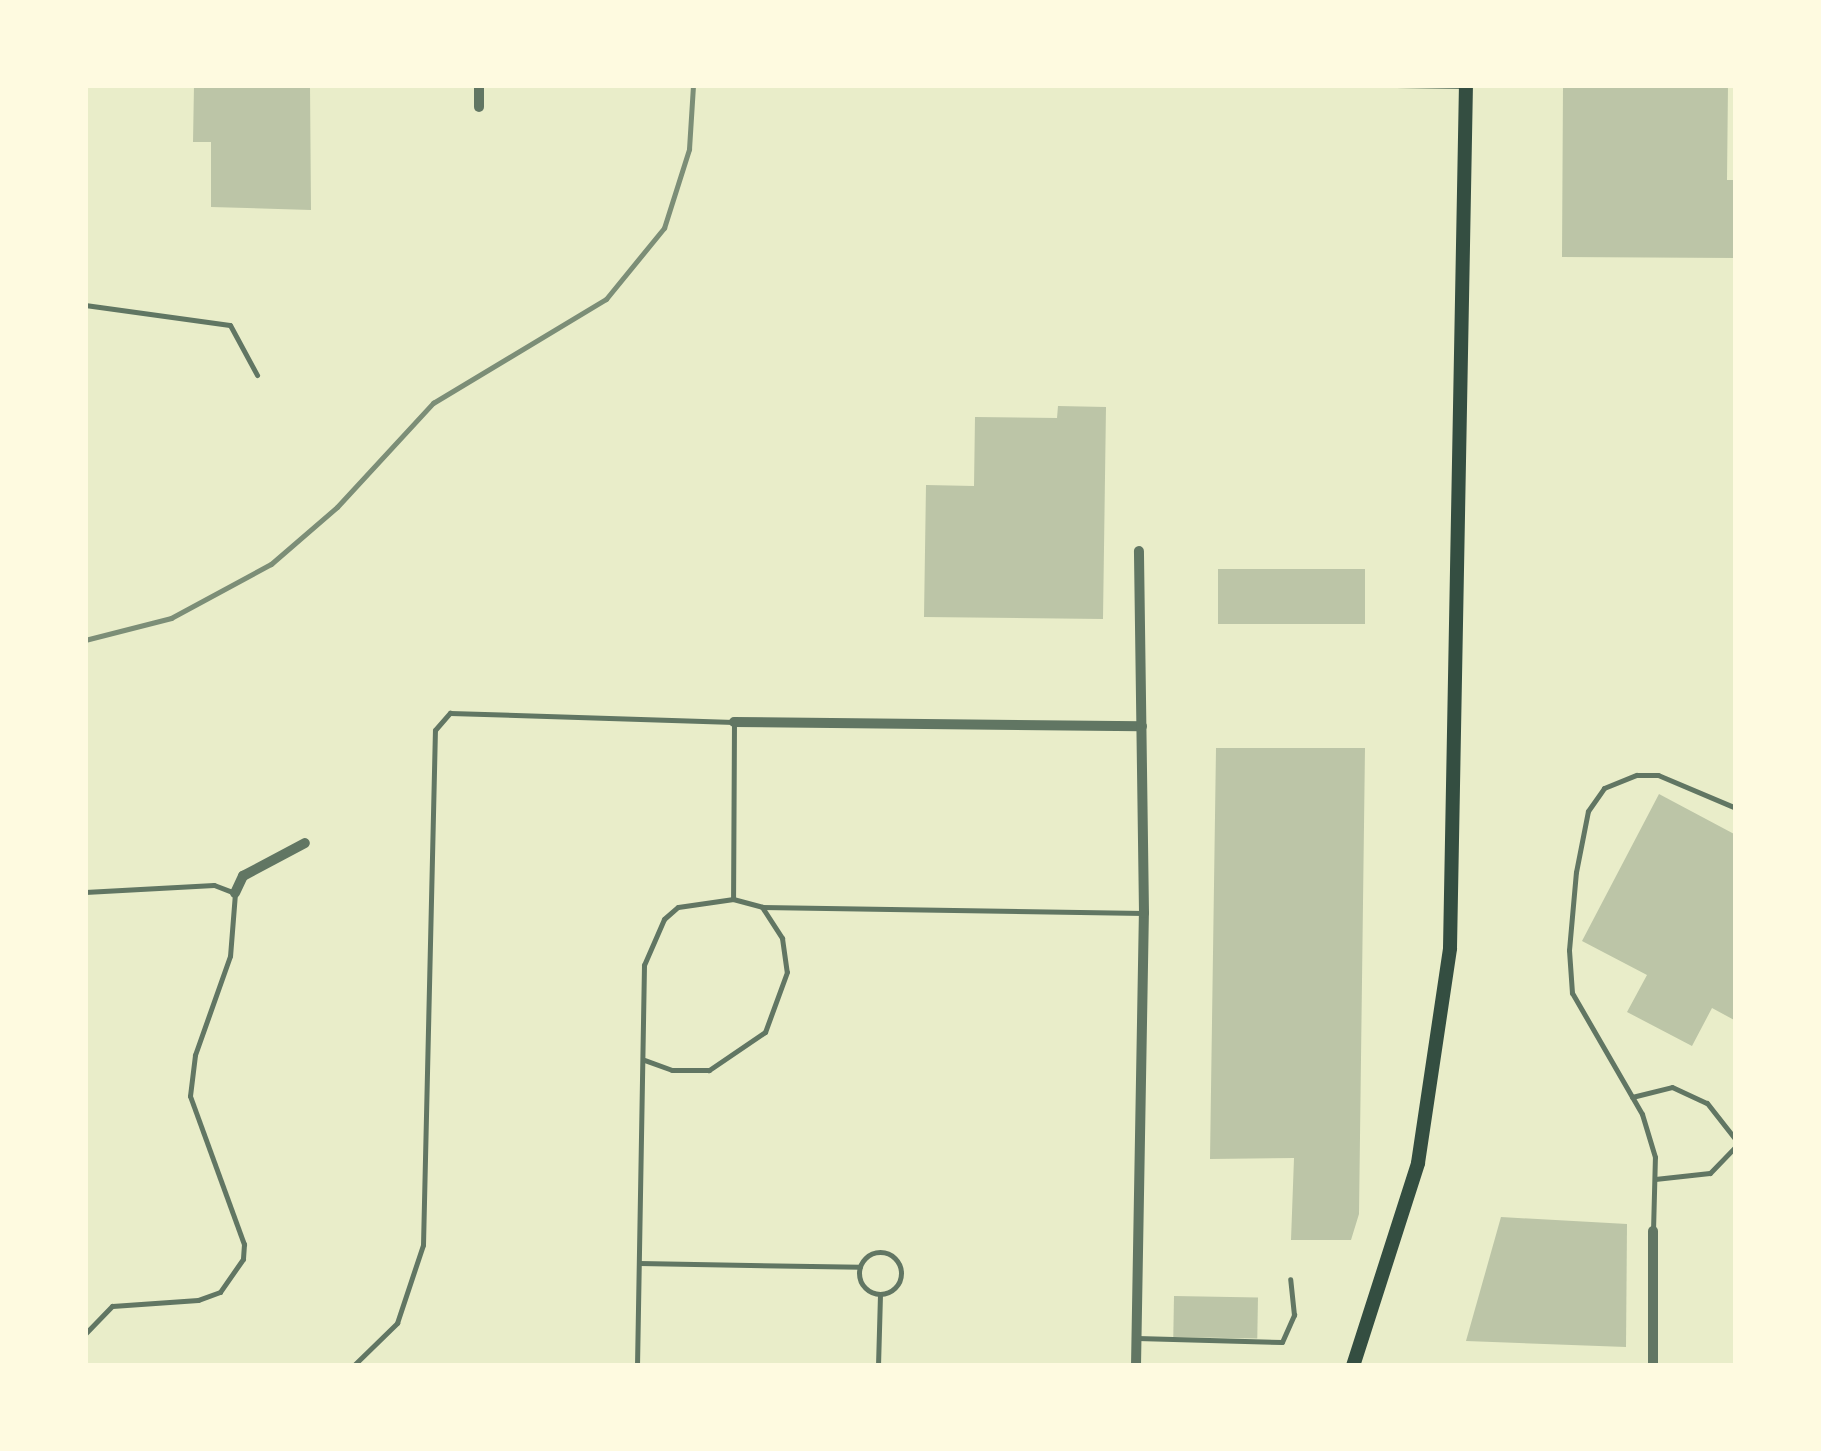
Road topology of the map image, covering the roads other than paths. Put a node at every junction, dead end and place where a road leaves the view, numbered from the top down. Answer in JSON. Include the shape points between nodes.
{"nodes":[{"id":1,"x":479,"y":85,"type":"edge"},
{"id":2,"x":1396,"y":85,"type":"edge"},
{"id":3,"x":1466,"y":86,"type":"edge"},
{"id":4,"x":479,"y":107,"type":"dead end"},
{"id":5,"x":85,"y":305,"type":"edge"},
{"id":6,"x":257,"y":375,"type":"dead end"},
{"id":7,"x":1140,"y":551,"type":"dead end"},
{"id":8,"x":734,"y":722,"type":"junction"},
{"id":9,"x":1142,"y":726,"type":"junction"},
{"id":10,"x":1736,"y":808,"type":"edge"},
{"id":11,"x":305,"y":843,"type":"dead end"},
{"id":12,"x":85,"y":892,"type":"edge"},
{"id":13,"x":235,"y":893,"type":"junction"},
{"id":14,"x":733,"y":899,"type":"junction"},
{"id":15,"x":762,"y":907,"type":"junction"},
{"id":16,"x":1144,"y":913,"type":"junction"},
{"id":17,"x":646,"y":1060,"type":"junction"},
{"id":18,"x":1632,"y":1097,"type":"junction"},
{"id":19,"x":1736,"y":1143,"type":"edge"},
{"id":20,"x":1655,"y":1179,"type":"junction"},
{"id":21,"x":1653,"y":1231,"type":"joint"},
{"id":22,"x":638,"y":1263,"type":"junction"},
{"id":23,"x":860,"y":1266,"type":"junction"},
{"id":24,"x":1290,"y":1280,"type":"dead end"},
{"id":25,"x":880,"y":1294,"type":"junction"},
{"id":26,"x":85,"y":1334,"type":"edge"},
{"id":27,"x":1137,"y":1338,"type":"junction"},
{"id":28,"x":353,"y":1366,"type":"edge"},
{"id":29,"x":637,"y":1366,"type":"edge"},
{"id":30,"x":878,"y":1366,"type":"edge"},
{"id":31,"x":1136,"y":1366,"type":"edge"},
{"id":32,"x":1353,"y":1366,"type":"edge"},
{"id":33,"x":1652,"y":1366,"type":"edge"}],
"edges":[{"from":1,"to":4,"type":"street"},
{"from":2,"to":3,"type":"lane"},
{"from":3,"to":32,"type":"main road","via":[[1450,948],[1418,1162]]},
{"from":5,"to":6,"type":"lane","via":[[230,325]]},
{"from":7,"to":9,"type":"street"},
{"from":8,"to":9,"type":"street"},
{"from":8,"to":14,"type":"lane"},
{"from":8,"to":28,"type":"lane","via":[[450,713],[436,730],[423,1245],[397,1324]]},
{"from":9,"to":16,"type":"street"},
{"from":10,"to":18,"type":"lane","via":[[1658,776],[1637,775],[1604,788],[1588,811],[1569,950],[1572,994]]},
{"from":11,"to":13,"type":"street","via":[[250,871]]},
{"from":12,"to":13,"type":"lane","via":[[214,885]]},
{"from":13,"to":26,"type":"lane","via":[[230,956],[195,1055],[190,1096],[241,1224],[244,1259],[232,1280],[210,1297],[112,1306]]},
{"from":14,"to":15,"type":"lane"},
{"from":14,"to":17,"type":"lane","via":[[678,907],[650,942],[644,965]]},
{"from":15,"to":16,"type":"lane"},
{"from":15,"to":17,"type":"lane","via":[[782,938],[787,972],[765,1032],[709,1070],[672,1070]]},
{"from":16,"to":27,"type":"street"},
{"from":17,"to":22,"type":"lane"},
{"from":18,"to":19,"type":"lane","via":[[1672,1087],[1707,1102]]},
{"from":18,"to":20,"type":"lane","via":[[1655,1157]]},
{"from":19,"to":20,"type":"lane","via":[[1710,1172]]},
{"from":20,"to":21,"type":"lane"},
{"from":21,"to":33,"type":"street"},
{"from":22,"to":23,"type":"lane"},
{"from":22,"to":29,"type":"lane"},
{"from":23,"to":25,"type":"lane","via":[[863,1286]]},
{"from":23,"to":25,"type":"lane","via":[[882,1252],[898,1264],[898,1284]]},
{"from":24,"to":27,"type":"lane","via":[[1294,1315],[1282,1342]]},
{"from":25,"to":30,"type":"lane"},
{"from":27,"to":31,"type":"street"}]}
